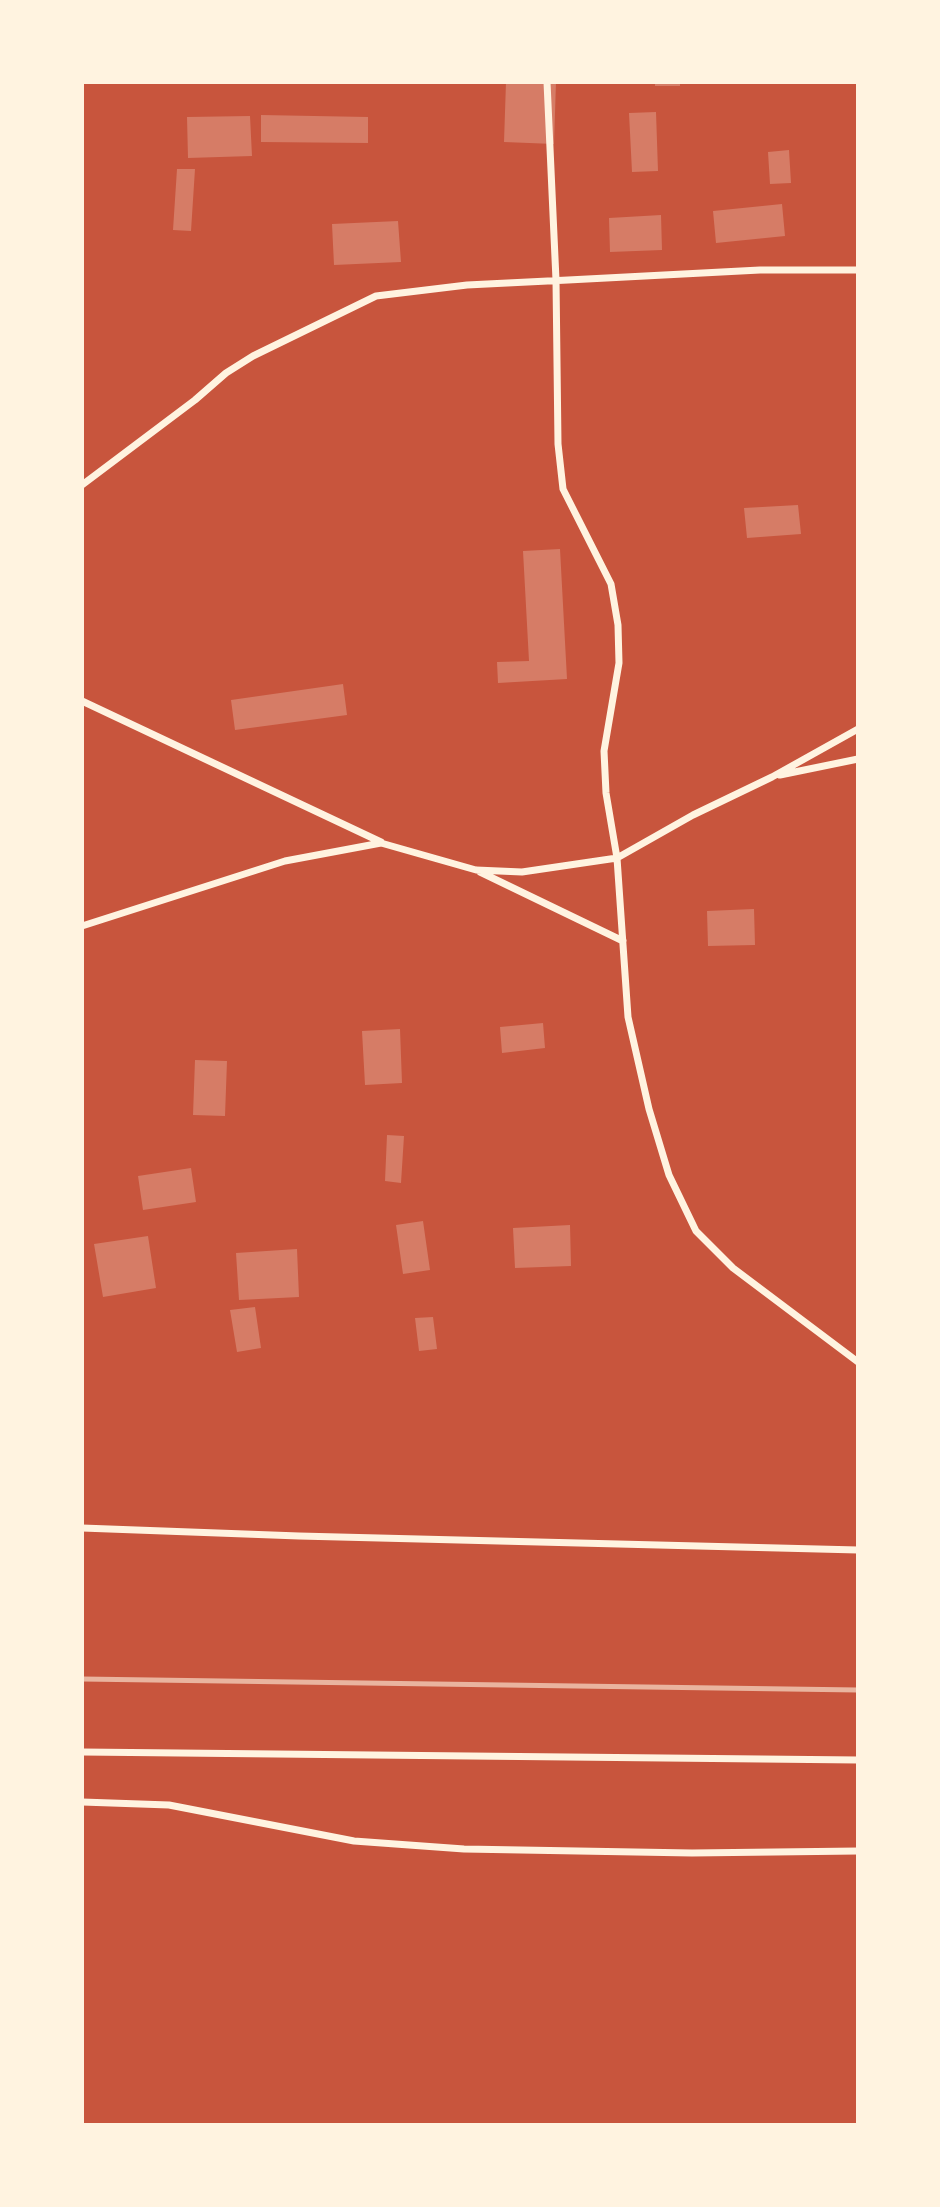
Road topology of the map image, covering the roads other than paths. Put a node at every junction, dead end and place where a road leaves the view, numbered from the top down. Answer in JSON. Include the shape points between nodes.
{"nodes":[{"id":1,"x":547,"y":82,"type":"edge"},
{"id":2,"x":858,"y":270,"type":"edge"},
{"id":3,"x":556,"y":280,"type":"junction"},
{"id":4,"x":82,"y":485,"type":"edge"},
{"id":5,"x":82,"y":701,"type":"edge"},
{"id":6,"x":858,"y":729,"type":"edge"},
{"id":7,"x":858,"y":760,"type":"edge"},
{"id":8,"x":772,"y":777,"type":"junction"},
{"id":9,"x":381,"y":843,"type":"junction"},
{"id":10,"x":617,"y":858,"type":"junction"},
{"id":11,"x":476,"y":870,"type":"junction"},
{"id":12,"x":82,"y":926,"type":"edge"},
{"id":13,"x":623,"y":942,"type":"junction"},
{"id":14,"x":858,"y":1362,"type":"edge"},
{"id":15,"x":82,"y":1528,"type":"edge"},
{"id":16,"x":858,"y":1550,"type":"edge"},
{"id":17,"x":82,"y":1752,"type":"edge"},
{"id":18,"x":858,"y":1760,"type":"edge"},
{"id":19,"x":82,"y":1802,"type":"edge"},
{"id":20,"x":858,"y":1851,"type":"edge"}],
"edges":[{"from":1,"to":3,"type":"street"},
{"from":2,"to":3,"type":"street"},
{"from":3,"to":4,"type":"street","via":[[376,296],[226,373]]},
{"from":3,"to":10,"type":"street","via":[[557,430],[564,489],[611,584],[618,625],[619,663],[604,751]]},
{"from":5,"to":9,"type":"street"},
{"from":6,"to":8,"type":"street"},
{"from":7,"to":8,"type":"street"},
{"from":8,"to":10,"type":"street","via":[[693,814]]},
{"from":9,"to":11,"type":"street"},
{"from":9,"to":12,"type":"street","via":[[285,861]]},
{"from":10,"to":11,"type":"street","via":[[522,872]]},
{"from":10,"to":13,"type":"street"},
{"from":11,"to":13,"type":"street"},
{"from":13,"to":14,"type":"street","via":[[628,1017],[649,1109],[669,1175],[696,1231],[733,1268]]},
{"from":15,"to":16,"type":"street"},
{"from":17,"to":18,"type":"street"},
{"from":19,"to":20,"type":"street","via":[[169,1805],[354,1841],[464,1849]]}]}
